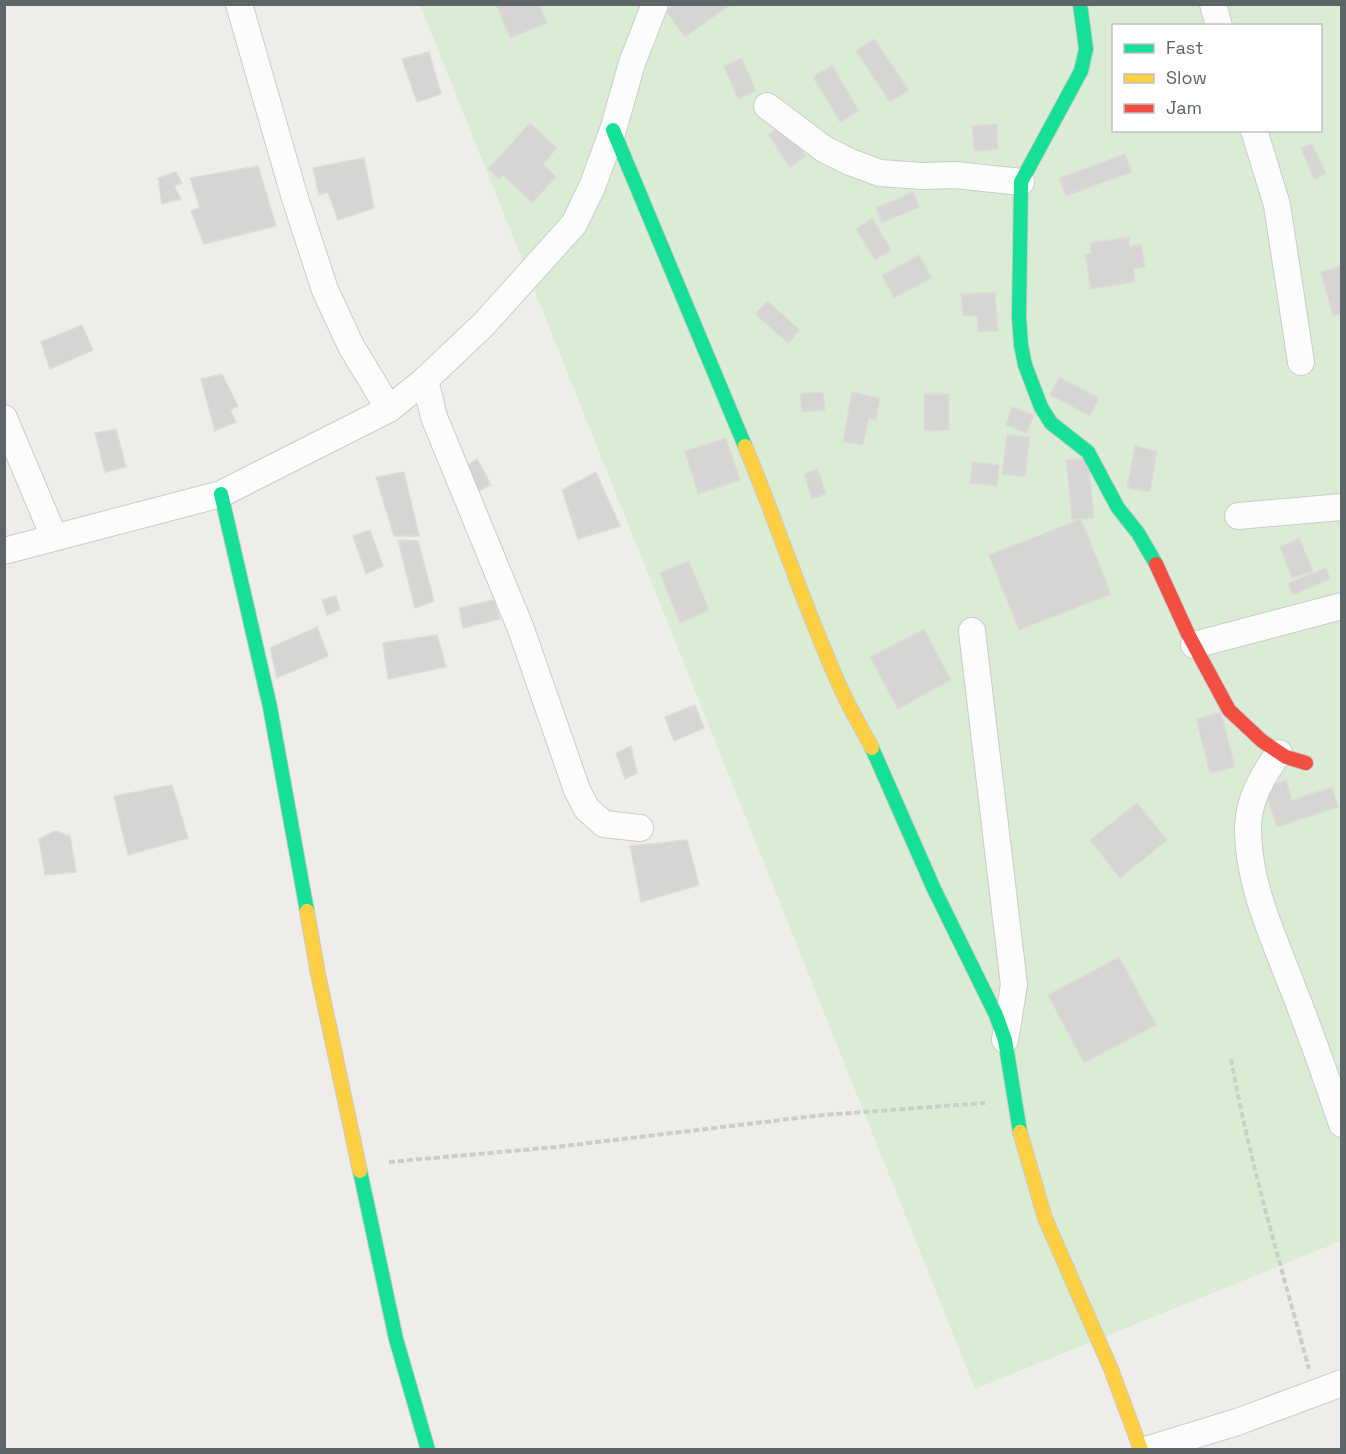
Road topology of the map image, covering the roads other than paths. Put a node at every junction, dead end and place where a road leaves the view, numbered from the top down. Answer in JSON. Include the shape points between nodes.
{"nodes":[{"id":1,"x":239,"y":4,"type":"edge"},
{"id":2,"x":655,"y":4,"type":"edge"},
{"id":3,"x":1080,"y":4,"type":"edge"},
{"id":4,"x":1213,"y":4,"type":"edge"},
{"id":5,"x":1218,"y":24,"type":"edge"},
{"id":6,"x":767,"y":106,"type":"dead end"},
{"id":7,"x":613,"y":130,"type":"junction"},
{"id":8,"x":1255,"y":132,"type":"edge"},
{"id":9,"x":1021,"y":182,"type":"junction"},
{"id":10,"x":1301,"y":362,"type":"dead end"},
{"id":11,"x":425,"y":380,"type":"junction"},
{"id":12,"x":389,"y":409,"type":"junction"},
{"id":13,"x":4,"y":418,"type":"edge"},
{"id":14,"x":221,"y":494,"type":"junction"},
{"id":15,"x":1341,"y":507,"type":"edge"},
{"id":16,"x":1238,"y":516,"type":"dead end"},
{"id":17,"x":54,"y":537,"type":"junction"},
{"id":18,"x":4,"y":551,"type":"edge"},
{"id":19,"x":1341,"y":606,"type":"edge"},
{"id":20,"x":972,"y":631,"type":"dead end"},
{"id":21,"x":1194,"y":645,"type":"junction"},
{"id":22,"x":1279,"y":753,"type":"junction"},
{"id":23,"x":1306,"y":763,"type":"dead end"},
{"id":24,"x":640,"y":828,"type":"dead end"},
{"id":25,"x":1005,"y":1040,"type":"junction"},
{"id":26,"x":1341,"y":1124,"type":"edge"},
{"id":27,"x":1341,"y":1383,"type":"edge"},
{"id":28,"x":428,"y":1449,"type":"edge"},
{"id":29,"x":1141,"y":1449,"type":"edge"},
{"id":30,"x":1146,"y":1449,"type":"edge"}],
"edges":[{"from":1,"to":12,"type":"street","via":[[325,290],[351,346]]},
{"from":2,"to":7,"type":"street","via":[[632,63]]},
{"from":3,"to":9,"type":"street","via":[[1086,49],[1081,71]]},
{"from":4,"to":5,"type":"street"},
{"from":6,"to":9,"type":"street","via":[[824,149],[880,173]]},
{"from":7,"to":11,"type":"street","via":[[574,224],[484,324]]},
{"from":7,"to":25,"type":"street","via":[[773,512],[842,692],[880,765]]},
{"from":8,"to":10,"type":"street","via":[[1277,205]]},
{"from":9,"to":21,"type":"street","via":[[1019,317],[1025,365],[1051,423],[1082,447],[1095,463],[1118,508],[1138,532]]},
{"from":11,"to":12,"type":"street"},
{"from":11,"to":24,"type":"street","via":[[434,417],[517,619],[577,790],[587,809],[604,824]]},
{"from":12,"to":14,"type":"street"},
{"from":13,"to":17,"type":"street"},
{"from":14,"to":17,"type":"street"},
{"from":14,"to":28,"type":"street","via":[[274,727],[318,974],[396,1339]]},
{"from":15,"to":16,"type":"street"},
{"from":17,"to":18,"type":"street"},
{"from":19,"to":21,"type":"street"},
{"from":20,"to":25,"type":"street","via":[[1014,985]]},
{"from":21,"to":22,"type":"street","via":[[1229,710]]},
{"from":22,"to":23,"type":"street"},
{"from":22,"to":26,"type":"street","via":[[1255,791],[1247,830],[1251,866],[1262,908]]},
{"from":25,"to":29,"type":"street","via":[[1020,1131],[1045,1218]]},
{"from":27,"to":30,"type":"street","via":[[1237,1422]]}]}
